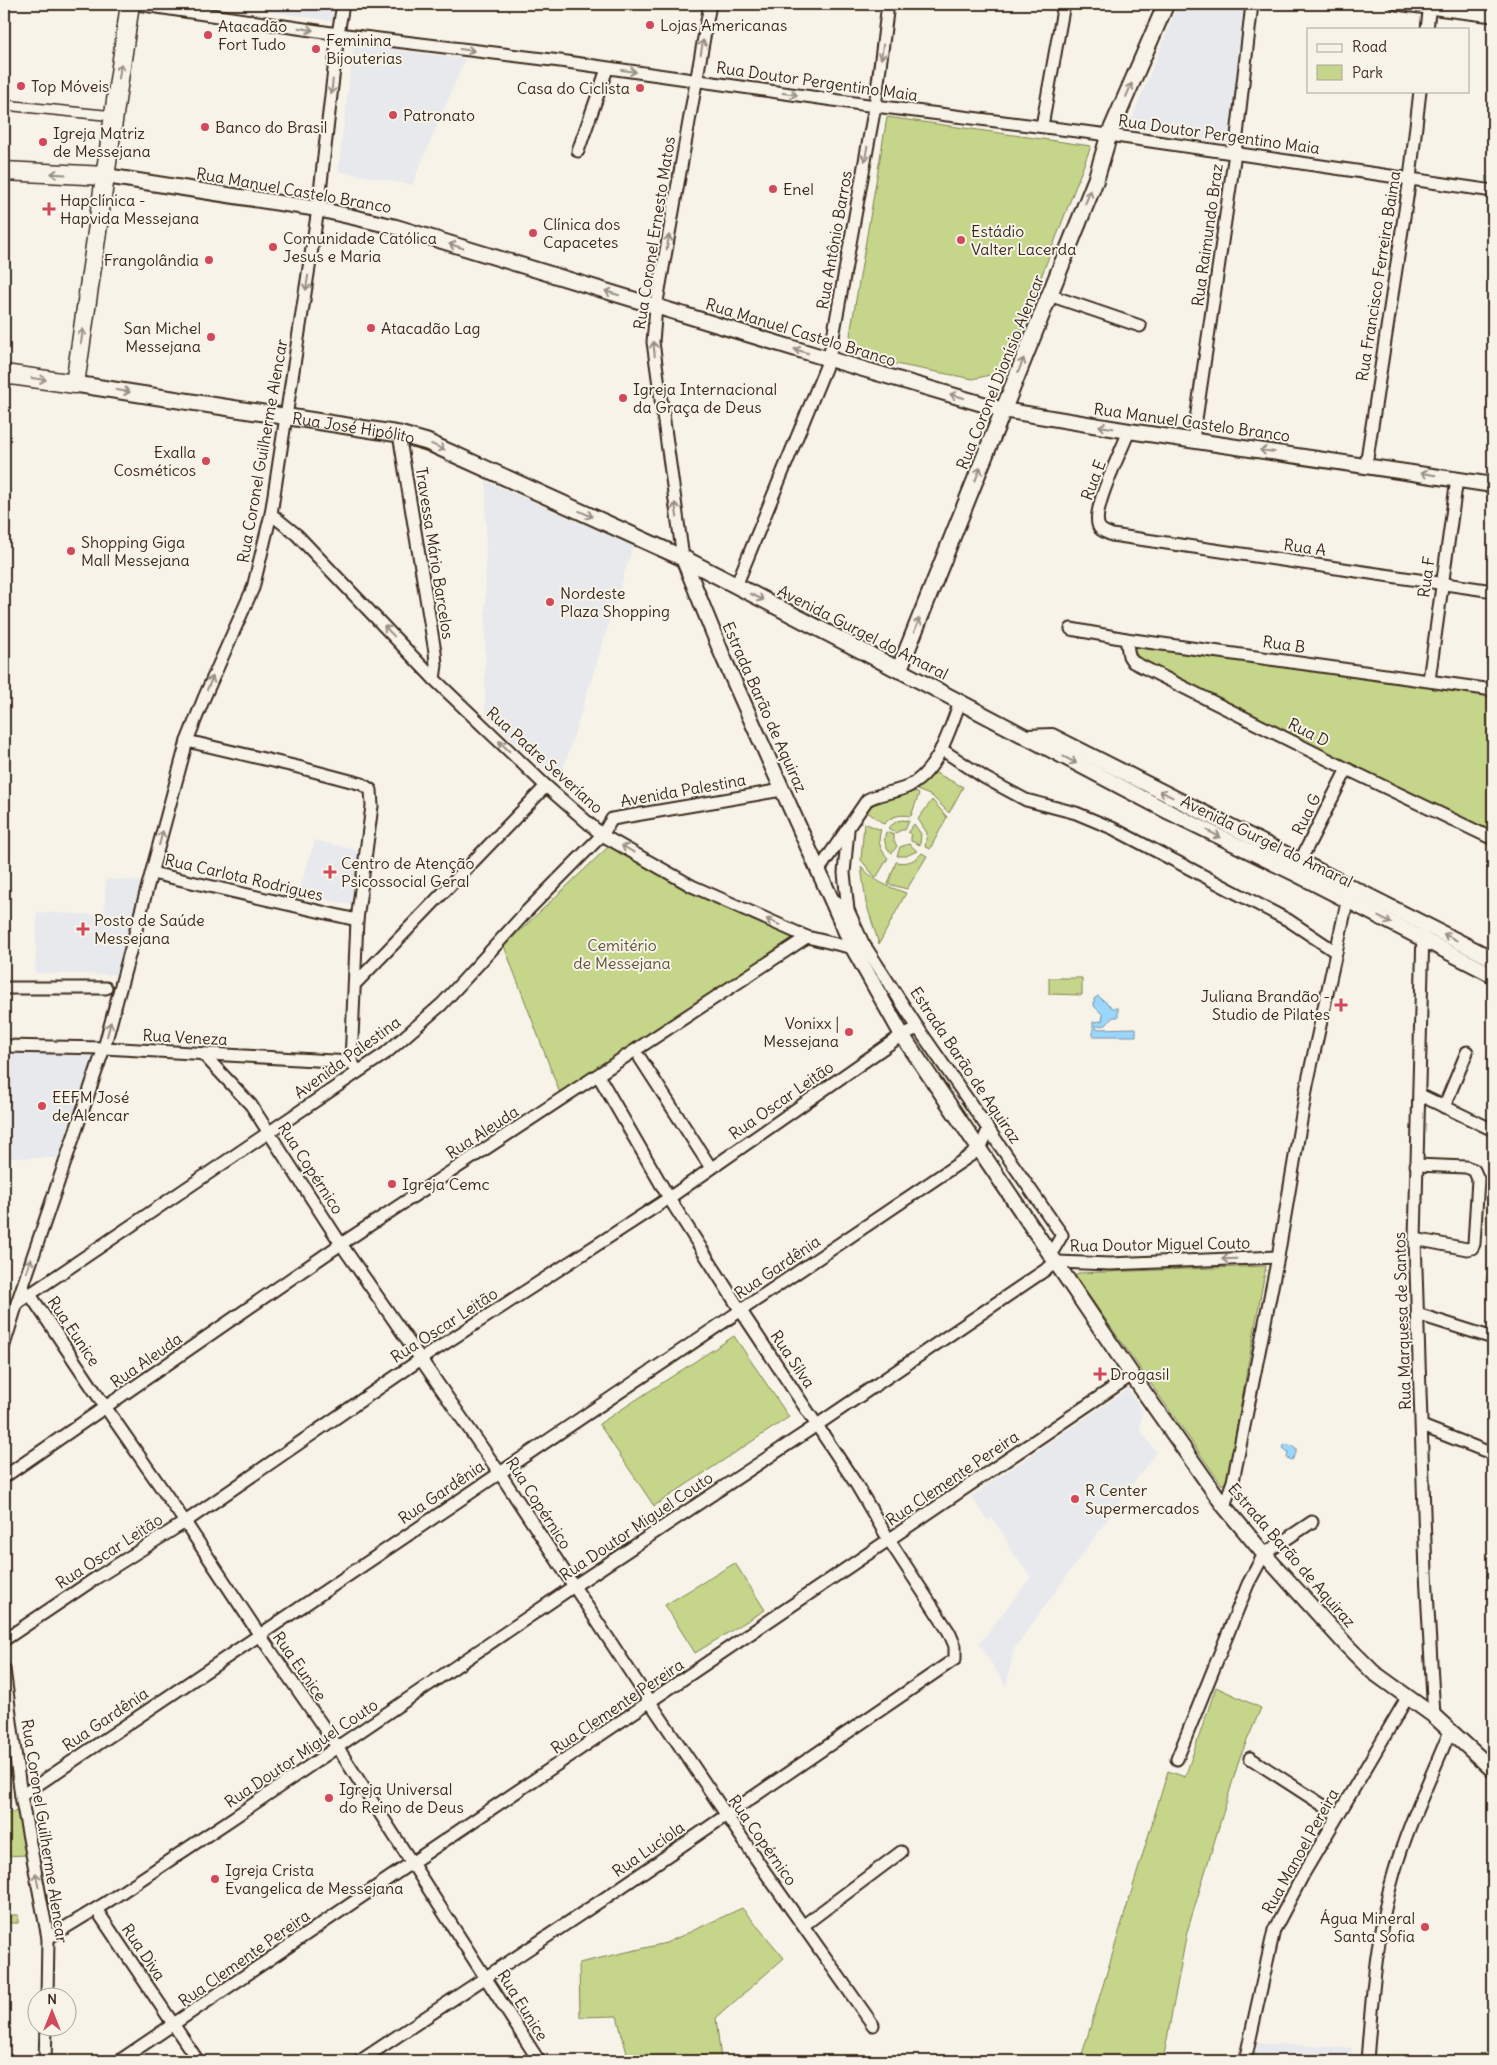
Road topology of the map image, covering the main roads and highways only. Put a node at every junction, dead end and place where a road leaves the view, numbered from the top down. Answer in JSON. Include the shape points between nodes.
{"nodes":[{"id":1,"x":130,"y":4,"type":"edge"},
{"id":2,"x":1166,"y":4,"type":"edge"},
{"id":3,"x":4,"y":171,"type":"edge"},
{"id":4,"x":106,"y":176,"type":"junction"},
{"id":5,"x":4,"y":374,"type":"edge"},
{"id":6,"x":75,"y":384,"type":"junction"},
{"id":7,"x":683,"y":558,"type":"joint"},
{"id":8,"x":899,"y":670,"type":"joint"}],
"edges":[{"from":4,"to":1,"type":"main road","one_way":true},
{"from":8,"to":2,"type":"main road","name":"Rua Coronel Dionísio Alencar","one_way":true,"via":[[1096,179],[1110,135]]},
{"from":4,"to":3,"type":"main road","one_way":true},
{"from":6,"to":4,"type":"main road","one_way":true},
{"from":5,"to":6,"type":"main road","name":"Rua José Hipólito","one_way":true},
{"from":6,"to":7,"type":"main road","name":"Rua José Hipólito","one_way":true,"via":[[399,434],[427,442]]},
{"from":7,"to":8,"type":"main road","name":"Avenida Gurgel do Amaral","one_way":true}]}
